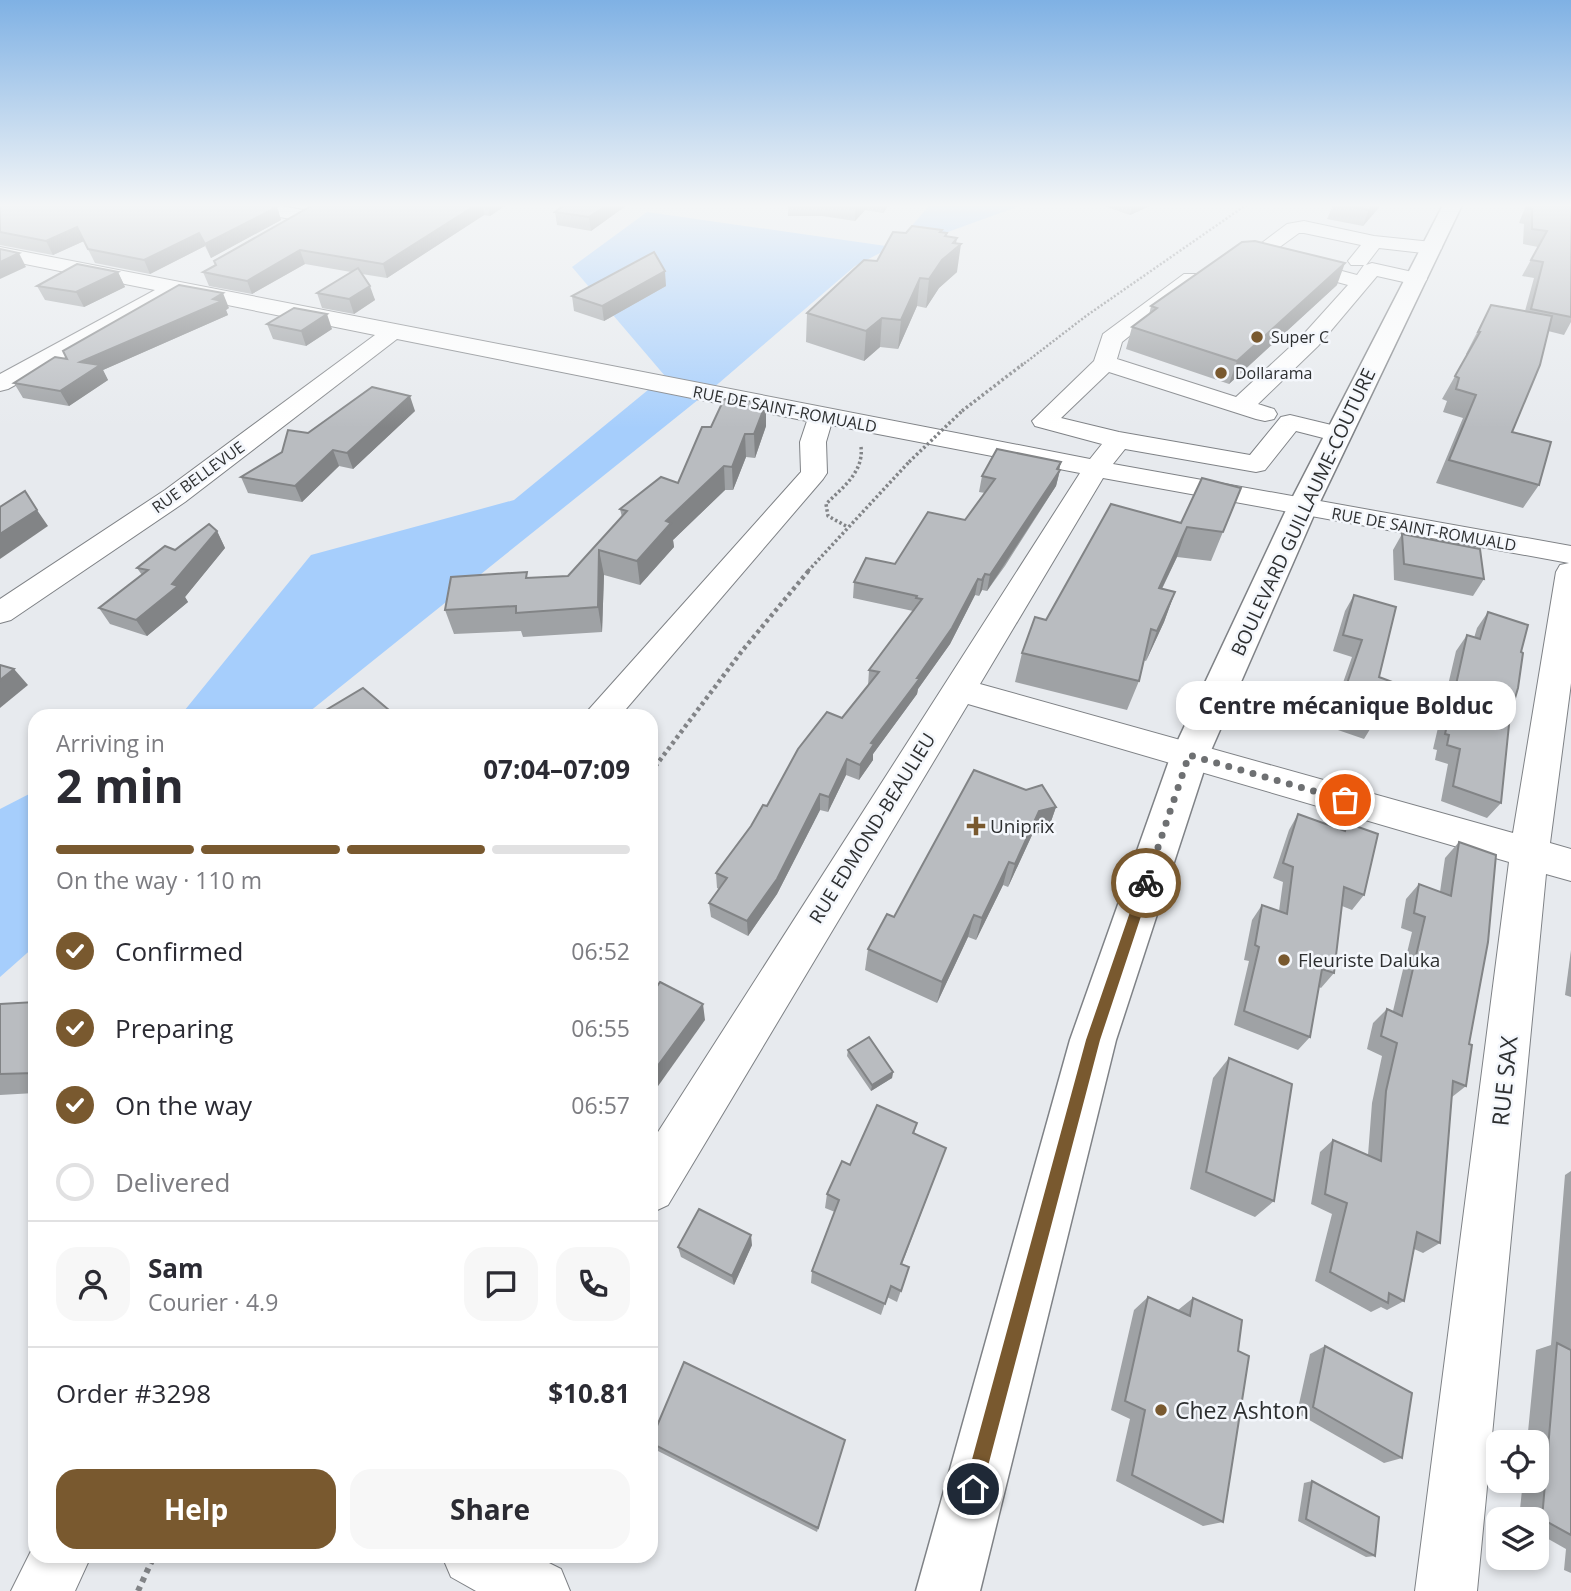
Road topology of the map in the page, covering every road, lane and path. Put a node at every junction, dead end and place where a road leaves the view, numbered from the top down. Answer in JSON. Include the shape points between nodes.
{"nodes":[{"id":1,"x":131,"y":279,"type":"edge"},
{"id":2,"x":191,"y":279,"type":"edge"},
{"id":3,"x":1139,"y":279,"type":"edge"},
{"id":4,"x":1191,"y":279,"type":"edge"},
{"id":5,"x":1363,"y":279,"type":"edge"},
{"id":6,"x":1417,"y":279,"type":"edge"},
{"id":7,"x":175,"y":288,"type":"junction"},
{"id":8,"x":391,"y":333,"type":"junction"},
{"id":9,"x":1105,"y":363,"type":"junction"},
{"id":10,"x":0,"y":384,"type":"edge"},
{"id":11,"x":1241,"y":406,"type":"junction"},
{"id":12,"x":821,"y":416,"type":"junction"},
{"id":13,"x":1290,"y":422,"type":"junction"},
{"id":14,"x":1339,"y":434,"type":"junction"},
{"id":15,"x":1118,"y":440,"type":"junction"},
{"id":16,"x":1096,"y":469,"type":"junction"},
{"id":17,"x":1302,"y":508,"type":"junction"},
{"id":18,"x":1571,"y":555,"type":"edge"},
{"id":19,"x":1571,"y":572,"type":"edge"},
{"id":20,"x":0,"y":613,"type":"edge"},
{"id":21,"x":958,"y":689,"type":"junction"},
{"id":22,"x":606,"y":709,"type":"edge"},
{"id":23,"x":1189,"y":755,"type":"junction"},
{"id":24,"x":658,"y":762,"type":"edge"},
{"id":25,"x":1550,"y":859,"type":"edge"},
{"id":26,"x":658,"y":1177,"type":"edge"},
{"id":27,"x":57,"y":1563,"type":"edge"},
{"id":28,"x":151,"y":1563,"type":"edge"},
{"id":29,"x":485,"y":1563,"type":"edge"},
{"id":30,"x":42,"y":1591,"type":"edge"},
{"id":31,"x":138,"y":1591,"type":"edge"},
{"id":32,"x":539,"y":1591,"type":"edge"},
{"id":33,"x":948,"y":1591,"type":"edge"},
{"id":34,"x":1446,"y":1591,"type":"edge"}],
"edges":[{"from":1,"to":7,"type":"street","name":"RUE DE SAINT-ROMUALD"},
{"from":2,"to":7,"type":"street"},
{"from":3,"to":24,"type":"path","bridge":true,"via":[[962,411],[858,513],[794,584]]},
{"from":4,"to":9,"type":"street","via":[[1111,339]]},
{"from":5,"to":11,"type":"street","via":[[1310,341]]},
{"from":6,"to":14,"type":"main road","name":"BOULEVARD GUILLAUME-COUTURE"},
{"from":7,"to":8,"type":"street","name":"RUE DE SAINT-ROMUALD"},
{"from":7,"to":10,"type":"street"},
{"from":8,"to":12,"type":"street","name":"RUE DE SAINT-ROMUALD"},
{"from":8,"to":20,"type":"street","name":"RUE BELLEVUE","via":[[175,496]]},
{"from":9,"to":11,"type":"street"},
{"from":9,"to":15,"type":"street","via":[[1044,421]]},
{"from":11,"to":13,"type":"street"},
{"from":12,"to":16,"type":"street","name":"RUE DE SAINT-ROMUALD"},
{"from":12,"to":22,"type":"street","via":[[813,442],[814,473]]},
{"from":13,"to":14,"type":"street"},
{"from":13,"to":15,"type":"street","via":[[1256,464]]},
{"from":14,"to":17,"type":"main road","name":"BOULEVARD GUILLAUME-COUTURE"},
{"from":15,"to":16,"type":"street","name":"RUE EDMOND-BEAULIEU"},
{"from":16,"to":17,"type":"street","name":"RUE DE SAINT-ROMUALD"},
{"from":16,"to":21,"type":"street","name":"RUE EDMOND-BEAULIEU"},
{"from":17,"to":18,"type":"street","name":"RUE DE SAINT-ROMUALD"},
{"from":17,"to":23,"type":"main road","name":"BOULEVARD GUILLAUME-COUTURE"},
{"from":19,"to":25,"type":"street","name":"RUE SAX"},
{"from":21,"to":23,"type":"street"},
{"from":21,"to":26,"type":"street","name":"RUE EDMOND-BEAULIEU"},
{"from":23,"to":25,"type":"street"},
{"from":23,"to":33,"type":"main road","name":"BOULEVARD GUILLAUME-COUTURE","via":[[1093,1040]]},
{"from":25,"to":34,"type":"street","name":"RUE SAX"},
{"from":27,"to":30,"type":"street"},
{"from":28,"to":31,"type":"path"},
{"from":29,"to":32,"type":"street"}]}
